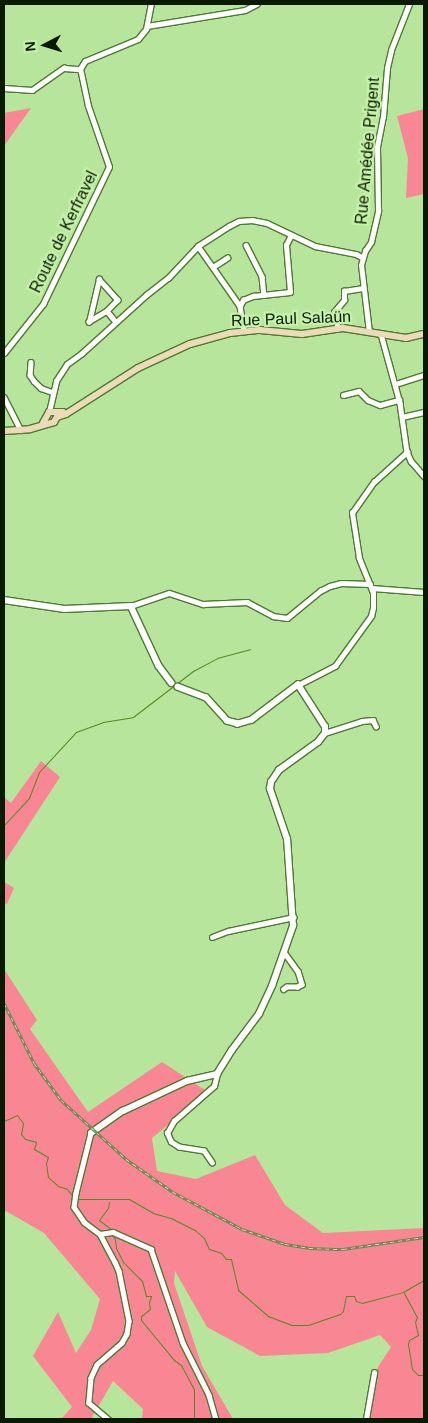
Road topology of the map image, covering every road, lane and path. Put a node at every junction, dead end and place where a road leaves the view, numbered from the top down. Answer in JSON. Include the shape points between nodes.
{"nodes":[{"id":1,"x":151,"y":4,"type":"edge"},
{"id":2,"x":257,"y":4,"type":"edge"},
{"id":3,"x":409,"y":4,"type":"edge"},
{"id":4,"x":147,"y":26,"type":"junction"},
{"id":5,"x":80,"y":69,"type":"junction"},
{"id":6,"x":4,"y":88,"type":"edge"},
{"id":7,"x":291,"y":235,"type":"junction"},
{"id":8,"x":246,"y":245,"type":"dead end"},
{"id":9,"x":198,"y":246,"type":"junction"},
{"id":10,"x":362,"y":257,"type":"junction"},
{"id":11,"x":227,"y":258,"type":"dead end"},
{"id":12,"x":213,"y":267,"type":"junction"},
{"id":13,"x":363,"y":288,"type":"junction"},
{"id":14,"x":264,"y":295,"type":"junction"},
{"id":15,"x":240,"y":306,"type":"junction"},
{"id":16,"x":107,"y":311,"type":"junction"},
{"id":17,"x":116,"y":322,"type":"junction"},
{"id":18,"x":338,"y":329,"type":"junction"},
{"id":19,"x":244,"y":331,"type":"junction"},
{"id":20,"x":369,"y":332,"type":"junction"},
{"id":21,"x":381,"y":334,"type":"junction"},
{"id":22,"x":424,"y":334,"type":"edge"},
{"id":23,"x":4,"y":353,"type":"edge"},
{"id":24,"x":31,"y":362,"type":"dead end"},
{"id":25,"x":424,"y":376,"type":"edge"},
{"id":26,"x":396,"y":384,"type":"junction"},
{"id":27,"x":52,"y":392,"type":"junction"},
{"id":28,"x":343,"y":395,"type":"dead end"},
{"id":29,"x":4,"y":397,"type":"edge"},
{"id":30,"x":399,"y":400,"type":"junction"},
{"id":31,"x":424,"y":412,"type":"edge"},
{"id":32,"x":52,"y":415,"type":"junction"},
{"id":33,"x":402,"y":417,"type":"junction"},
{"id":34,"x":21,"y":430,"type":"junction"},
{"id":35,"x":4,"y":431,"type":"edge"},
{"id":36,"x":407,"y":452,"type":"junction"},
{"id":37,"x":424,"y":476,"type":"edge"},
{"id":38,"x":371,"y":586,"type":"junction"},
{"id":39,"x":424,"y":592,"type":"edge"},
{"id":40,"x":4,"y":600,"type":"edge"},
{"id":41,"x":131,"y":606,"type":"junction"},
{"id":42,"x":172,"y":683,"type":"joint"},
{"id":43,"x":298,"y":685,"type":"junction"},
{"id":44,"x":178,"y":687,"type":"joint"},
{"id":45,"x":376,"y":726,"type":"dead end"},
{"id":46,"x":325,"y":734,"type":"junction"},
{"id":47,"x":294,"y":917,"type":"junction"},
{"id":48,"x":212,"y":937,"type":"dead end"},
{"id":49,"x":284,"y":952,"type":"junction"},
{"id":50,"x":284,"y":989,"type":"dead end"},
{"id":51,"x":218,"y":1074,"type":"junction"},
{"id":52,"x":91,"y":1133,"type":"joint"},
{"id":53,"x":212,"y":1163,"type":"dead end"},
{"id":54,"x":100,"y":1234,"type":"junction"},
{"id":55,"x":374,"y":1373,"type":"dead end"},
{"id":56,"x":108,"y":1419,"type":"edge"},
{"id":57,"x":216,"y":1419,"type":"edge"},
{"id":58,"x":366,"y":1419,"type":"edge"}],
"edges":[{"from":1,"to":4,"type":"street"},
{"from":2,"to":4,"type":"street","via":[[245,10]]},
{"from":3,"to":10,"type":"street","name":"Rue Amédée Prigent","via":[[387,68],[377,147],[378,211],[372,242]]},
{"from":4,"to":5,"type":"street","via":[[138,39],[85,61]]},
{"from":5,"to":6,"type":"street","via":[[64,68],[32,90]]},
{"from":5,"to":23,"type":"street","name":"Route de Kerfravel","via":[[108,167],[43,304]]},
{"from":7,"to":9,"type":"street","via":[[268,223],[252,220],[239,222]]},
{"from":7,"to":10,"type":"street","via":[[315,246]]},
{"from":7,"to":14,"type":"street","via":[[286,251],[290,292]]},
{"from":8,"to":14,"type":"street","via":[[262,277]]},
{"from":9,"to":12,"type":"street"},
{"from":9,"to":17,"type":"street","via":[[168,278]]},
{"from":10,"to":13,"type":"street","name":"Rue Amédée Prigent"},
{"from":11,"to":12,"type":"street"},
{"from":12,"to":15,"type":"street"},
{"from":13,"to":18,"type":"street","via":[[344,291],[344,300],[334,312]]},
{"from":13,"to":20,"type":"street","name":"Rue Amédée Prigent"},
{"from":14,"to":15,"type":"street","via":[[247,298]]},
{"from":15,"to":19,"type":"street"},
{"from":16,"to":16,"type":"street","via":[[118,300],[99,279],[89,322]]},
{"from":16,"to":17,"type":"street"},
{"from":17,"to":27,"type":"street","via":[[67,364],[58,375]]},
{"from":18,"to":19,"type":"main road","name":"Rue Paul Salaün","via":[[302,334]]},
{"from":18,"to":20,"type":"main road","name":"Rue Paul Salaün"},
{"from":19,"to":32,"type":"main road","name":"Rue Paul Salaün","via":[[190,344],[120,377],[71,410]]},
{"from":20,"to":21,"type":"main road","name":"Rue Paul Salaün"},
{"from":21,"to":22,"type":"main road","name":"Rue Paul Salaün","via":[[406,338]]},
{"from":21,"to":26,"type":"street"},
{"from":24,"to":27,"type":"street","via":[[30,374],[37,386]]},
{"from":25,"to":26,"type":"street"},
{"from":26,"to":30,"type":"street"},
{"from":27,"to":32,"type":"street"},
{"from":28,"to":30,"type":"street","via":[[359,390],[368,400],[380,405]]},
{"from":29,"to":34,"type":"street"},
{"from":30,"to":33,"type":"street"},
{"from":31,"to":33,"type":"street"},
{"from":32,"to":34,"type":"main road","via":[[39,426]]},
{"from":33,"to":36,"type":"street"},
{"from":34,"to":35,"type":"main road"},
{"from":36,"to":37,"type":"street"},
{"from":36,"to":38,"type":"street","via":[[374,482],[353,510],[351,518],[359,558]]},
{"from":38,"to":39,"type":"street"},
{"from":38,"to":41,"type":"street","via":[[330,586],[286,618],[273,616],[247,602],[203,604],[169,593]]},
{"from":38,"to":43,"type":"street","via":[[372,612],[342,659]]},
{"from":40,"to":41,"type":"street","via":[[64,609]]},
{"from":41,"to":42,"type":"street","via":[[159,666]]},
{"from":42,"to":44,"type":"street"},
{"from":43,"to":44,"type":"street","via":[[252,720],[238,724],[227,721],[206,698]]},
{"from":43,"to":46,"type":"street","via":[[322,720]]},
{"from":45,"to":46,"type":"street","via":[[373,720],[362,721]]},
{"from":46,"to":47,"type":"street","via":[[280,770],[271,782],[270,789],[287,839]]},
{"from":47,"to":48,"type":"street"},
{"from":47,"to":49,"type":"street"},
{"from":49,"to":50,"type":"street","via":[[298,971],[302,984]]},
{"from":49,"to":51,"type":"street","via":[[258,1014]]},
{"from":51,"to":52,"type":"street","via":[[188,1081],[123,1111]]},
{"from":51,"to":53,"type":"street","via":[[214,1086],[174,1121],[167,1133],[171,1142],[179,1147],[204,1151]]},
{"from":52,"to":54,"type":"street","via":[[74,1200],[76,1212]]},
{"from":54,"to":56,"type":"street","via":[[119,1271],[128,1321],[122,1343],[97,1365],[90,1384],[89,1403]]},
{"from":54,"to":57,"type":"street","via":[[113,1232],[151,1249],[183,1343],[209,1395]]},
{"from":55,"to":58,"type":"street"}]}
